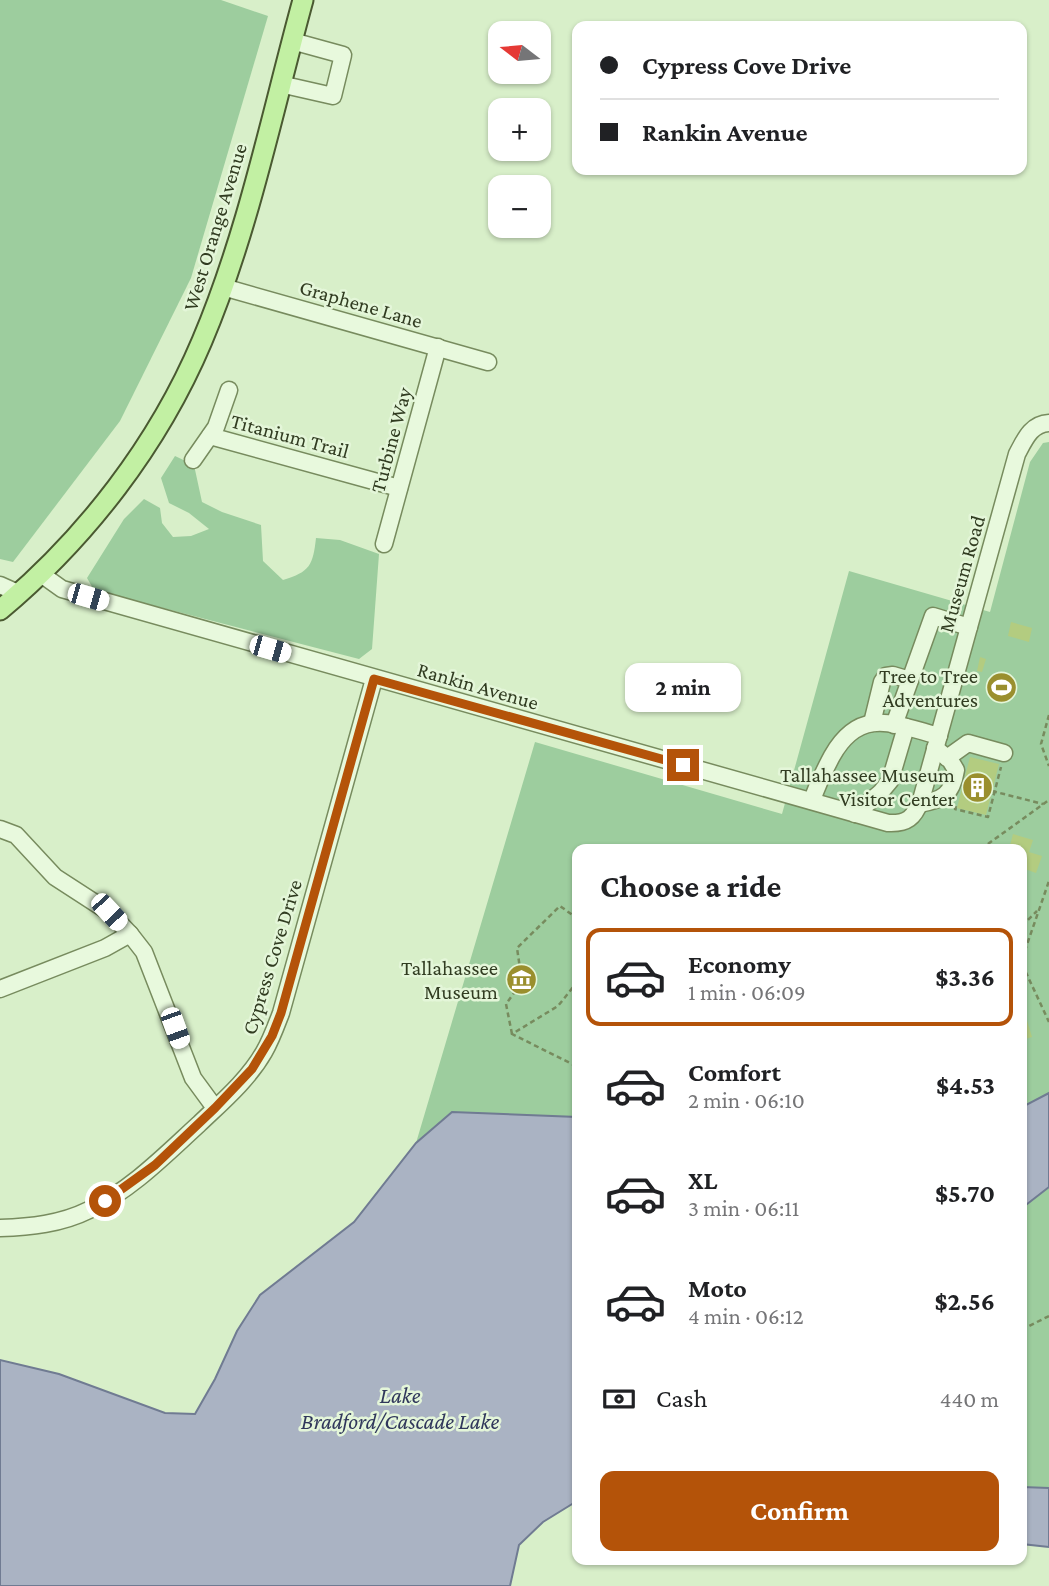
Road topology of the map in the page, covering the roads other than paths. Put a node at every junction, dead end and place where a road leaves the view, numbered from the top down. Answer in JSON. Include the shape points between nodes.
{"nodes":[{"id":1,"x":303,"y":0,"type":"edge"},
{"id":2,"x":292,"y":41,"type":"junction"},
{"id":3,"x":280,"y":84,"type":"junction"},
{"id":4,"x":223,"y":287,"type":"junction"},
{"id":5,"x":438,"y":347,"type":"junction"},
{"id":6,"x":488,"y":362,"type":"dead end"},
{"id":7,"x":229,"y":390,"type":"dead end"},
{"id":8,"x":1044,"y":423,"type":"edge"},
{"id":9,"x":210,"y":436,"type":"junction"},
{"id":10,"x":193,"y":460,"type":"dead end"},
{"id":11,"x":400,"y":488,"type":"junction"},
{"id":12,"x":384,"y":544,"type":"dead end"},
{"id":13,"x":41,"y":574,"type":"junction"},
{"id":14,"x":0,"y":584,"type":"edge"},
{"id":15,"x":20,"y":594,"type":"junction"},
{"id":16,"x":0,"y":611,"type":"edge"},
{"id":17,"x":969,"y":627,"type":"junction"},
{"id":18,"x":374,"y":679,"type":"junction"},
{"id":19,"x":910,"y":680,"type":"junction"},
{"id":20,"x":872,"y":723,"type":"junction"},
{"id":21,"x":900,"y":726,"type":"junction"},
{"id":22,"x":940,"y":747,"type":"junction"},
{"id":23,"x":1004,"y":753,"type":"road end"},
{"id":24,"x":812,"y":801,"type":"junction"},
{"id":25,"x":919,"y":804,"type":"junction"},
{"id":26,"x":855,"y":814,"type":"junction"},
{"id":27,"x":909,"y":820,"type":"joint"},
{"id":28,"x":0,"y":829,"type":"edge"},
{"id":29,"x":130,"y":934,"type":"junction"},
{"id":30,"x":0,"y":989,"type":"edge"},
{"id":31,"x":215,"y":1108,"type":"junction"},
{"id":32,"x":0,"y":1228,"type":"edge"}],
"edges":[{"from":1,"to":2,"type":"main road","name":"West Orange Avenue"},
{"from":2,"to":3,"type":"main road","name":"West Orange Avenue"},
{"from":2,"to":3,"type":"street","via":[[343,55],[334,96]]},
{"from":3,"to":4,"type":"main road","name":"West Orange Avenue"},
{"from":4,"to":5,"type":"street","name":"Graphene Lane"},
{"from":4,"to":13,"type":"main road","name":"West Orange Avenue","via":[[201,344],[163,419],[110,496]]},
{"from":5,"to":6,"type":"street","name":"Graphene Lane"},
{"from":5,"to":11,"type":"street","name":"Turbine Way"},
{"from":7,"to":9,"type":"street"},
{"from":8,"to":17,"type":"street","name":"Museum Road","via":[[1026,435],[1017,454]]},
{"from":9,"to":10,"type":"street"},
{"from":9,"to":11,"type":"street","name":"Titanium Trail"},
{"from":11,"to":12,"type":"street","name":"Turbine Way"},
{"from":13,"to":15,"type":"main road","name":"West Orange Avenue"},
{"from":13,"to":18,"type":"street","name":"Rankin Avenue","via":[[62,589]]},
{"from":14,"to":15,"type":"street"},
{"from":15,"to":16,"type":"main road","name":"West Orange Avenue"},
{"from":17,"to":19,"type":"street","via":[[933,616]]},
{"from":17,"to":22,"type":"street","name":"Museum Road"},
{"from":18,"to":24,"type":"street","name":"Rankin Avenue"},
{"from":18,"to":31,"type":"street","name":"Cypress Cove Drive","via":[[281,1013],[264,1053]]},
{"from":19,"to":20,"type":"street","via":[[886,676]]},
{"from":19,"to":21,"type":"street"},
{"from":20,"to":21,"type":"street"},
{"from":20,"to":24,"type":"street","via":[[847,733]]},
{"from":21,"to":22,"type":"street"},
{"from":21,"to":26,"type":"street","via":[[890,781]]},
{"from":22,"to":23,"type":"street","via":[[968,743]]},
{"from":22,"to":25,"type":"street","name":"Museum Road"},
{"from":22,"to":25,"type":"street","via":[[956,769],[954,780],[939,801]]},
{"from":24,"to":26,"type":"street","name":"Rankin Avenue"},
{"from":25,"to":27,"type":"street","name":"Museum Road"},
{"from":26,"to":27,"type":"street","name":"Rankin Avenue","via":[[888,823]]},
{"from":28,"to":29,"type":"street","via":[[16,835],[55,877],[109,912]]},
{"from":29,"to":30,"type":"street"},
{"from":29,"to":31,"type":"street","via":[[144,953],[193,1078]]},
{"from":31,"to":32,"type":"street","name":"Cypress Cove Drive","via":[[155,1165],[89,1210],[47,1224]]}]}
